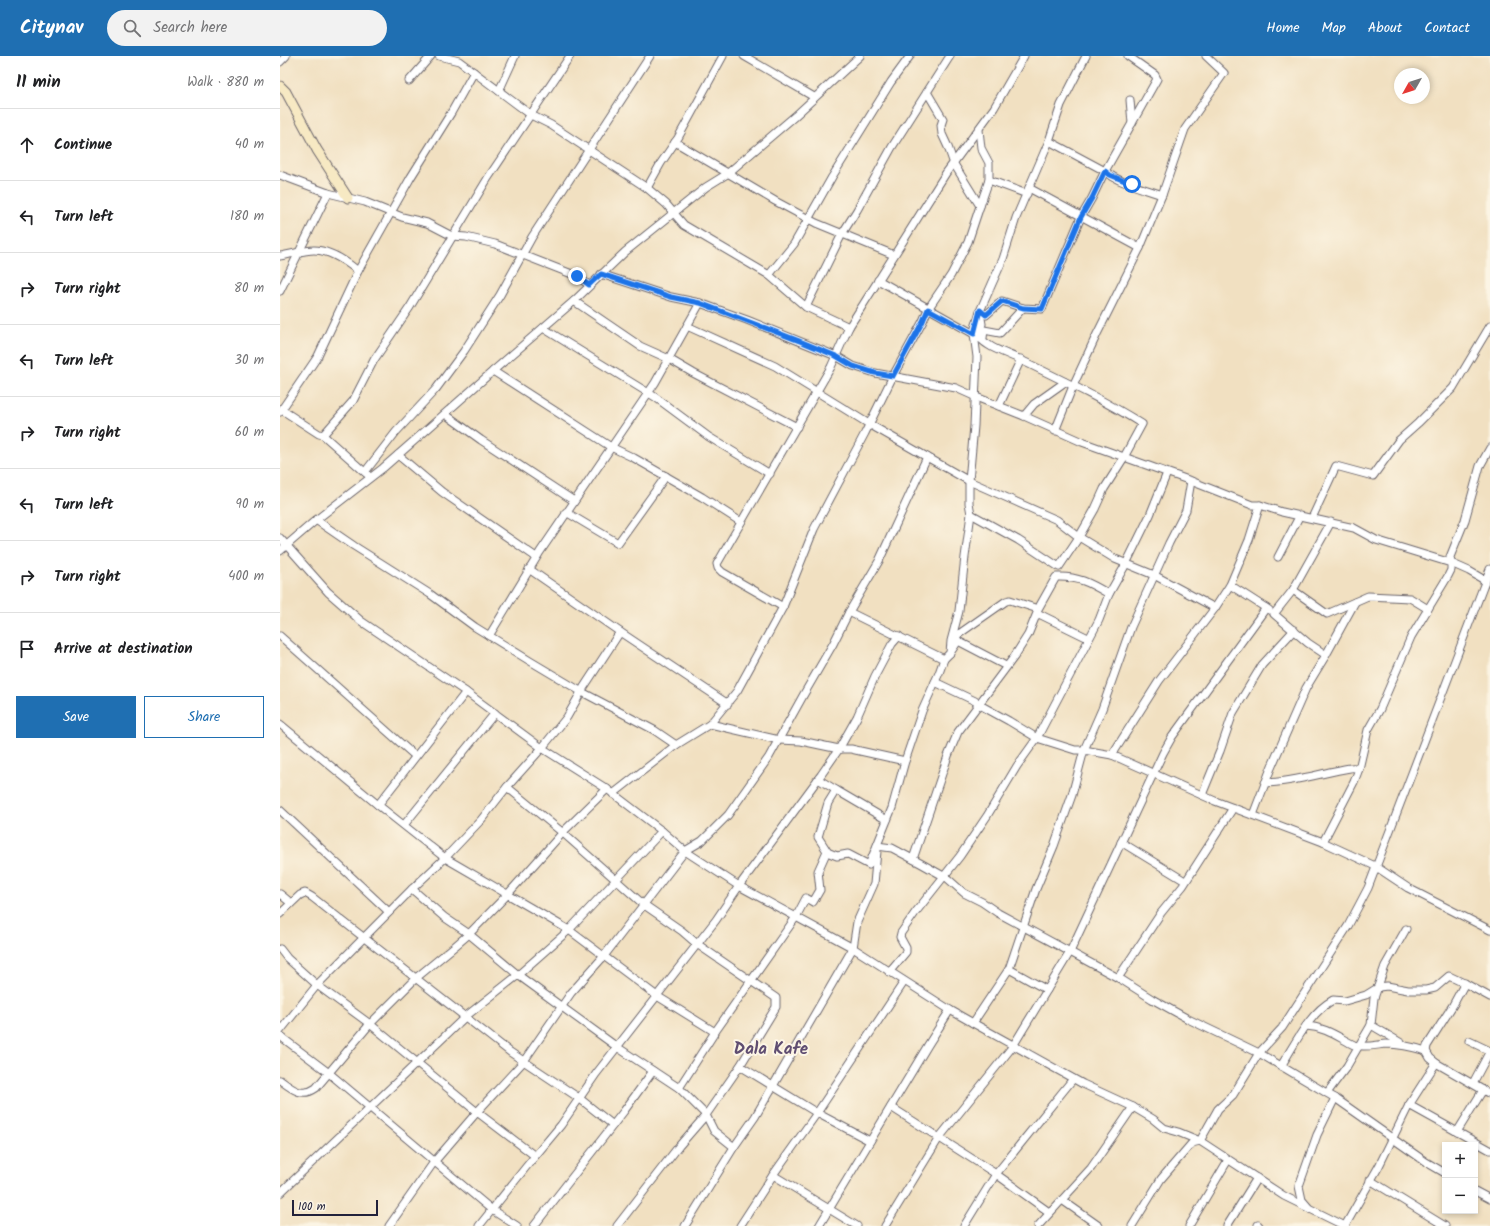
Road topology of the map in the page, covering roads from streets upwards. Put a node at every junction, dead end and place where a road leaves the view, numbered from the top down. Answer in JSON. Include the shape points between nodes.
{"nodes":[{"id":1,"x":286,"y":56,"type":"edge"},
{"id":2,"x":431,"y":56,"type":"edge"},
{"id":3,"x":439,"y":56,"type":"edge"},
{"id":4,"x":515,"y":56,"type":"edge"},
{"id":5,"x":570,"y":56,"type":"edge"},
{"id":6,"x":650,"y":56,"type":"edge"},
{"id":7,"x":723,"y":56,"type":"edge"},
{"id":8,"x":744,"y":56,"type":"edge"},
{"id":9,"x":860,"y":56,"type":"edge"},
{"id":10,"x":910,"y":56,"type":"edge"},
{"id":11,"x":950,"y":56,"type":"edge"},
{"id":12,"x":1024,"y":56,"type":"edge"},
{"id":13,"x":1086,"y":56,"type":"edge"},
{"id":14,"x":1128,"y":56,"type":"edge"},
{"id":15,"x":1206,"y":56,"type":"edge"},
{"id":16,"x":280,"y":62,"type":"edge"},
{"id":17,"x":474,"y":72,"type":"junction"},
{"id":18,"x":409,"y":81,"type":"dead end"},
{"id":19,"x":280,"y":86,"type":"edge"},
{"id":20,"x":499,"y":91,"type":"junction"},
{"id":21,"x":927,"y":92,"type":"junction"},
{"id":22,"x":814,"y":97,"type":"junction"},
{"id":23,"x":1130,"y":100,"type":"dead end"},
{"id":24,"x":531,"y":115,"type":"junction"},
{"id":25,"x":1132,"y":123,"type":"junction"},
{"id":26,"x":979,"y":130,"type":"junction"},
{"id":27,"x":1049,"y":141,"type":"junction"},
{"id":28,"x":675,"y":142,"type":"junction"},
{"id":29,"x":589,"y":150,"type":"junction"},
{"id":30,"x":954,"y":164,"type":"junction"},
{"id":31,"x":1105,"y":171,"type":"junction"},
{"id":32,"x":727,"y":174,"type":"junction"},
{"id":33,"x":280,"y":175,"type":"edge"},
{"id":34,"x":989,"y":180,"type":"junction"},
{"id":35,"x":647,"y":188,"type":"junction"},
{"id":36,"x":1028,"y":191,"type":"junction"},
{"id":37,"x":328,"y":193,"type":"junction"},
{"id":38,"x":1162,"y":195,"type":"junction"},
{"id":39,"x":348,"y":198,"type":"junction"},
{"id":40,"x":980,"y":206,"type":"junction"},
{"id":41,"x":391,"y":212,"type":"junction"},
{"id":42,"x":673,"y":213,"type":"junction"},
{"id":43,"x":1081,"y":217,"type":"junction"},
{"id":44,"x":808,"y":219,"type":"junction"},
{"id":45,"x":842,"y":234,"type":"junction"},
{"id":46,"x":452,"y":236,"type":"junction"},
{"id":47,"x":1140,"y":248,"type":"junction"},
{"id":48,"x":298,"y":253,"type":"junction"},
{"id":49,"x":522,"y":254,"type":"junction"},
{"id":50,"x":894,"y":255,"type":"junction"},
{"id":51,"x":280,"y":256,"type":"edge"},
{"id":52,"x":358,"y":271,"type":"junction"},
{"id":53,"x":601,"y":274,"type":"junction"},
{"id":54,"x":769,"y":275,"type":"junction"},
{"id":55,"x":878,"y":280,"type":"junction"},
{"id":56,"x":589,"y":285,"type":"junction"},
{"id":57,"x":280,"y":291,"type":"edge"},
{"id":58,"x":574,"y":301,"type":"junction"},
{"id":59,"x":700,"y":303,"type":"junction"},
{"id":60,"x":806,"y":307,"type":"junction"},
{"id":61,"x":1023,"y":308,"type":"junction"},
{"id":62,"x":928,"y":309,"type":"junction"},
{"id":63,"x":980,"y":310,"type":"junction"},
{"id":64,"x":687,"y":326,"type":"junction"},
{"id":65,"x":1490,"y":326,"type":"edge"},
{"id":66,"x":849,"y":327,"type":"junction"},
{"id":67,"x":543,"y":328,"type":"junction"},
{"id":68,"x":974,"y":334,"type":"junction"},
{"id":69,"x":983,"y":341,"type":"junction"},
{"id":70,"x":836,"y":356,"type":"junction"},
{"id":71,"x":669,"y":359,"type":"junction"},
{"id":72,"x":1021,"y":359,"type":"junction"},
{"id":73,"x":493,"y":370,"type":"junction"},
{"id":74,"x":893,"y":376,"type":"junction"},
{"id":75,"x":1065,"y":382,"type":"junction"},
{"id":76,"x":1073,"y":386,"type":"junction"},
{"id":77,"x":816,"y":392,"type":"junction"},
{"id":78,"x":648,"y":393,"type":"junction"},
{"id":79,"x":976,"y":397,"type":"junction"},
{"id":80,"x":1000,"y":406,"type":"junction"},
{"id":81,"x":281,"y":411,"type":"edge"},
{"id":82,"x":445,"y":414,"type":"junction"},
{"id":83,"x":1024,"y":416,"type":"junction"},
{"id":84,"x":869,"y":424,"type":"junction"},
{"id":85,"x":797,"y":427,"type":"junction"},
{"id":86,"x":1055,"y":431,"type":"junction"},
{"id":87,"x":323,"y":435,"type":"junction"},
{"id":88,"x":611,"y":447,"type":"junction"},
{"id":89,"x":1490,"y":448,"type":"edge"},
{"id":90,"x":398,"y":455,"type":"junction"},
{"id":91,"x":927,"y":457,"type":"junction"},
{"id":92,"x":1124,"y":458,"type":"junction"},
{"id":93,"x":1167,"y":473,"type":"junction"},
{"id":94,"x":770,"y":474,"type":"junction"},
{"id":95,"x":368,"y":475,"type":"junction"},
{"id":96,"x":666,"y":476,"type":"junction"},
{"id":97,"x":1191,"y":480,"type":"junction"},
{"id":98,"x":969,"y":481,"type":"junction"},
{"id":99,"x":574,"y":501,"type":"junction"},
{"id":100,"x":1260,"y":504,"type":"junction"},
{"id":101,"x":566,"y":512,"type":"junction"},
{"id":102,"x":971,"y":514,"type":"junction"},
{"id":103,"x":1300,"y":515,"type":"junction"},
{"id":104,"x":1312,"y":518,"type":"junction"},
{"id":105,"x":316,"y":520,"type":"junction"},
{"id":106,"x":741,"y":522,"type":"junction"},
{"id":107,"x":1331,"y":522,"type":"junction"},
{"id":108,"x":280,"y":538,"type":"edge"},
{"id":109,"x":1079,"y":538,"type":"junction"},
{"id":110,"x":287,"y":546,"type":"junction"},
{"id":111,"x":280,"y":552,"type":"edge"},
{"id":112,"x":536,"y":557,"type":"junction"},
{"id":113,"x":1278,"y":557,"type":"dead end"},
{"id":114,"x":1451,"y":563,"type":"junction"},
{"id":115,"x":1126,"y":564,"type":"junction"},
{"id":116,"x":529,"y":569,"type":"junction"},
{"id":117,"x":1490,"y":569,"type":"edge"},
{"id":118,"x":1154,"y":575,"type":"junction"},
{"id":119,"x":1056,"y":577,"type":"junction"},
{"id":120,"x":1486,"y":581,"type":"junction"},
{"id":121,"x":1230,"y":585,"type":"junction"},
{"id":122,"x":1293,"y":590,"type":"junction"},
{"id":123,"x":1109,"y":594,"type":"junction"},
{"id":124,"x":1355,"y":602,"type":"junction"},
{"id":125,"x":783,"y":607,"type":"junction"},
{"id":126,"x":1215,"y":608,"type":"junction"},
{"id":127,"x":1266,"y":608,"type":"junction"},
{"id":128,"x":1428,"y":610,"type":"junction"},
{"id":129,"x":849,"y":612,"type":"junction"},
{"id":130,"x":1037,"y":613,"type":"junction"},
{"id":131,"x":1274,"y":614,"type":"junction"},
{"id":132,"x":1294,"y":630,"type":"junction"},
{"id":133,"x":620,"y":632,"type":"junction"},
{"id":134,"x":280,"y":636,"type":"edge"},
{"id":135,"x":489,"y":636,"type":"junction"},
{"id":136,"x":898,"y":636,"type":"junction"},
{"id":137,"x":1088,"y":638,"type":"junction"},
{"id":138,"x":958,"y":641,"type":"junction"},
{"id":139,"x":950,"y":653,"type":"junction"},
{"id":140,"x":1326,"y":655,"type":"junction"},
{"id":141,"x":944,"y":659,"type":"junction"},
{"id":142,"x":1006,"y":666,"type":"junction"},
{"id":143,"x":936,"y":682,"type":"junction"},
{"id":144,"x":466,"y":692,"type":"junction"},
{"id":145,"x":582,"y":692,"type":"junction"},
{"id":146,"x":728,"y":704,"type":"junction"},
{"id":147,"x":978,"y":704,"type":"junction"},
{"id":148,"x":495,"y":713,"type":"junction"},
{"id":149,"x":280,"y":724,"type":"edge"},
{"id":150,"x":710,"y":724,"type":"junction"},
{"id":151,"x":1037,"y":738,"type":"junction"},
{"id":152,"x":778,"y":740,"type":"junction"},
{"id":153,"x":676,"y":745,"type":"junction"},
{"id":154,"x":542,"y":748,"type":"junction"},
{"id":155,"x":839,"y":749,"type":"junction"},
{"id":156,"x":1084,"y":750,"type":"junction"},
{"id":157,"x":1112,"y":755,"type":"junction"},
{"id":158,"x":415,"y":756,"type":"junction"},
{"id":159,"x":905,"y":761,"type":"junction"},
{"id":160,"x":1359,"y":769,"type":"junction"},
{"id":161,"x":1153,"y":773,"type":"junction"},
{"id":162,"x":818,"y":778,"type":"junction"},
{"id":163,"x":1265,"y":783,"type":"junction"},
{"id":164,"x":507,"y":787,"type":"junction"},
{"id":165,"x":836,"y":790,"type":"junction"},
{"id":166,"x":610,"y":791,"type":"junction"},
{"id":167,"x":1202,"y":795,"type":"junction"},
{"id":168,"x":378,"y":805,"type":"junction"},
{"id":169,"x":1233,"y":808,"type":"junction"},
{"id":170,"x":280,"y":810,"type":"edge"},
{"id":171,"x":1253,"y":815,"type":"junction"},
{"id":172,"x":887,"y":820,"type":"junction"},
{"id":173,"x":404,"y":825,"type":"junction"},
{"id":174,"x":662,"y":831,"type":"junction"},
{"id":175,"x":563,"y":833,"type":"junction"},
{"id":176,"x":1121,"y":842,"type":"junction"},
{"id":177,"x":1323,"y":842,"type":"junction"},
{"id":178,"x":877,"y":846,"type":"junction"},
{"id":179,"x":685,"y":852,"type":"junction"},
{"id":180,"x":827,"y":852,"type":"junction"},
{"id":181,"x":445,"y":858,"type":"junction"},
{"id":182,"x":913,"y":859,"type":"junction"},
{"id":183,"x":1376,"y":866,"type":"junction"},
{"id":184,"x":943,"y":876,"type":"junction"},
{"id":185,"x":616,"y":881,"type":"junction"},
{"id":186,"x":1186,"y":881,"type":"junction"},
{"id":187,"x":739,"y":886,"type":"junction"},
{"id":188,"x":412,"y":888,"type":"junction"},
{"id":189,"x":280,"y":894,"type":"edge"},
{"id":190,"x":507,"y":895,"type":"junction"},
{"id":191,"x":291,"y":903,"type":"junction"},
{"id":192,"x":643,"y":904,"type":"junction"},
{"id":193,"x":389,"y":912,"type":"junction"},
{"id":194,"x":280,"y":914,"type":"edge"},
{"id":195,"x":796,"y":917,"type":"junction"},
{"id":196,"x":1023,"y":926,"type":"junction"},
{"id":197,"x":1406,"y":929,"type":"dead end"},
{"id":198,"x":569,"y":930,"type":"junction"},
{"id":199,"x":1490,"y":930,"type":"edge"},
{"id":200,"x":468,"y":934,"type":"junction"},
{"id":201,"x":364,"y":938,"type":"junction"},
{"id":202,"x":697,"y":944,"type":"junction"},
{"id":203,"x":853,"y":948,"type":"junction"},
{"id":204,"x":280,"y":949,"type":"edge"},
{"id":205,"x":1070,"y":952,"type":"junction"},
{"id":206,"x":604,"y":956,"type":"junction"},
{"id":207,"x":1009,"y":968,"type":"junction"},
{"id":208,"x":889,"y":972,"type":"junction"},
{"id":209,"x":518,"y":975,"type":"junction"},
{"id":210,"x":416,"y":978,"type":"junction"},
{"id":211,"x":1118,"y":978,"type":"junction"},
{"id":212,"x":752,"y":982,"type":"junction"},
{"id":213,"x":904,"y":982,"type":"junction"},
{"id":214,"x":1465,"y":983,"type":"junction"},
{"id":215,"x":317,"y":985,"type":"junction"},
{"id":216,"x":1379,"y":987,"type":"junction"},
{"id":217,"x":1047,"y":990,"type":"junction"},
{"id":218,"x":656,"y":996,"type":"junction"},
{"id":219,"x":1490,"y":997,"type":"edge"},
{"id":220,"x":562,"y":1008,"type":"junction"},
{"id":221,"x":950,"y":1010,"type":"junction"},
{"id":222,"x":465,"y":1017,"type":"junction"},
{"id":223,"x":973,"y":1023,"type":"junction"},
{"id":224,"x":370,"y":1024,"type":"junction"},
{"id":225,"x":1371,"y":1025,"type":"junction"},
{"id":226,"x":1306,"y":1026,"type":"junction"},
{"id":227,"x":280,"y":1031,"type":"edge"},
{"id":228,"x":715,"y":1032,"type":"junction"},
{"id":229,"x":280,"y":1036,"type":"edge"},
{"id":230,"x":1469,"y":1041,"type":"dead end"},
{"id":231,"x":1404,"y":1045,"type":"junction"},
{"id":232,"x":1013,"y":1046,"type":"junction"},
{"id":233,"x":1359,"y":1046,"type":"junction"},
{"id":234,"x":617,"y":1047,"type":"junction"},
{"id":235,"x":1426,"y":1051,"type":"junction"},
{"id":236,"x":1490,"y":1051,"type":"edge"},
{"id":237,"x":1259,"y":1053,"type":"junction"},
{"id":238,"x":524,"y":1061,"type":"junction"},
{"id":239,"x":416,"y":1063,"type":"junction"},
{"id":240,"x":1436,"y":1063,"type":"junction"},
{"id":241,"x":740,"y":1066,"type":"junction"},
{"id":242,"x":1281,"y":1066,"type":"junction"},
{"id":243,"x":653,"y":1071,"type":"junction"},
{"id":244,"x":329,"y":1073,"type":"junction"},
{"id":245,"x":1073,"y":1079,"type":"junction"},
{"id":246,"x":280,"y":1080,"type":"edge"},
{"id":247,"x":1473,"y":1083,"type":"junction"},
{"id":248,"x":773,"y":1085,"type":"junction"},
{"id":249,"x":679,"y":1088,"type":"junction"},
{"id":250,"x":1487,"y":1092,"type":"edge"},
{"id":251,"x":1327,"y":1093,"type":"junction"},
{"id":252,"x":579,"y":1098,"type":"junction"},
{"id":253,"x":1335,"y":1098,"type":"junction"},
{"id":254,"x":1409,"y":1105,"type":"junction"},
{"id":255,"x":370,"y":1106,"type":"junction"},
{"id":256,"x":891,"y":1107,"type":"junction"},
{"id":257,"x":1133,"y":1107,"type":"junction"},
{"id":258,"x":477,"y":1112,"type":"junction"},
{"id":259,"x":817,"y":1113,"type":"junction"},
{"id":260,"x":706,"y":1115,"type":"junction"},
{"id":261,"x":613,"y":1125,"type":"junction"},
{"id":262,"x":1458,"y":1132,"type":"junction"},
{"id":263,"x":940,"y":1138,"type":"junction"},
{"id":264,"x":1392,"y":1138,"type":"junction"},
{"id":265,"x":1200,"y":1140,"type":"junction"},
{"id":266,"x":870,"y":1141,"type":"junction"},
{"id":267,"x":734,"y":1146,"type":"junction"},
{"id":268,"x":1490,"y":1150,"type":"edge"},
{"id":269,"x":535,"y":1156,"type":"junction"},
{"id":270,"x":1228,"y":1160,"type":"junction"},
{"id":271,"x":434,"y":1162,"type":"junction"},
{"id":272,"x":1442,"y":1171,"type":"edge"},
{"id":273,"x":996,"y":1174,"type":"junction"},
{"id":274,"x":773,"y":1175,"type":"junction"},
{"id":275,"x":1257,"y":1178,"type":"junction"},
{"id":276,"x":1370,"y":1180,"type":"junction"},
{"id":277,"x":280,"y":1193,"type":"edge"},
{"id":278,"x":1478,"y":1193,"type":"edge"},
{"id":279,"x":1490,"y":1199,"type":"edge"},
{"id":280,"x":1062,"y":1200,"type":"junction"},
{"id":281,"x":830,"y":1209,"type":"junction"},
{"id":282,"x":492,"y":1210,"type":"junction"},
{"id":283,"x":1312,"y":1211,"type":"junction"},
{"id":284,"x":1050,"y":1212,"type":"junction"},
{"id":285,"x":389,"y":1226,"type":"edge"},
{"id":286,"x":479,"y":1226,"type":"edge"},
{"id":287,"x":517,"y":1226,"type":"edge"},
{"id":288,"x":534,"y":1226,"type":"edge"},
{"id":289,"x":617,"y":1226,"type":"edge"},
{"id":290,"x":685,"y":1226,"type":"edge"},
{"id":291,"x":740,"y":1226,"type":"edge"},
{"id":292,"x":819,"y":1226,"type":"edge"},
{"id":293,"x":857,"y":1226,"type":"edge"},
{"id":294,"x":885,"y":1226,"type":"edge"},
{"id":295,"x":964,"y":1226,"type":"edge"},
{"id":296,"x":1038,"y":1226,"type":"edge"},
{"id":297,"x":1099,"y":1226,"type":"edge"},
{"id":298,"x":1132,"y":1226,"type":"edge"},
{"id":299,"x":1189,"y":1226,"type":"edge"},
{"id":300,"x":1227,"y":1226,"type":"edge"},
{"id":301,"x":1345,"y":1226,"type":"edge"},
{"id":302,"x":1445,"y":1226,"type":"edge"}],
"edges":[{"from":1,"to":16,"type":"street"},
{"from":2,"to":18,"type":"street"},
{"from":3,"to":17,"type":"street","via":[[459,61]]},
{"from":4,"to":20,"type":"street"},
{"from":5,"to":24,"type":"street"},
{"from":6,"to":29,"type":"street"},
{"from":7,"to":28,"type":"street"},
{"from":8,"to":22,"type":"street"},
{"from":9,"to":22,"type":"street"},
{"from":10,"to":44,"type":"street","via":[[887,88]]},
{"from":11,"to":21,"type":"street"},
{"from":12,"to":26,"type":"street"},
{"from":13,"to":27,"type":"street","via":[[1061,105]]},
{"from":14,"to":25,"type":"street","via":[[1157,79]]},
{"from":15,"to":38,"type":"street","via":[[1224,72],[1185,129]]},
{"from":17,"to":20,"type":"street"},
{"from":17,"to":41,"type":"street"},
{"from":19,"to":39,"type":"street","via":[[286,92],[316,150]]},
{"from":20,"to":24,"type":"street"},
{"from":21,"to":30,"type":"street","via":[[943,118],[942,134]]},
{"from":21,"to":45,"type":"street"},
{"from":22,"to":32,"type":"street"},
{"from":23,"to":25,"type":"street"},
{"from":24,"to":29,"type":"street"},
{"from":24,"to":46,"type":"street"},
{"from":25,"to":31,"type":"street"},
{"from":26,"to":30,"type":"street"},
{"from":26,"to":34,"type":"street","via":[[981,148],[988,163]]},
{"from":27,"to":31,"type":"street"},
{"from":27,"to":36,"type":"street"},
{"from":28,"to":32,"type":"street"},
{"from":28,"to":35,"type":"street"},
{"from":29,"to":35,"type":"street"},
{"from":29,"to":49,"type":"street"},
{"from":30,"to":40,"type":"street"},
{"from":30,"to":50,"type":"street"},
{"from":31,"to":38,"type":"street","via":[[1118,179]]},
{"from":31,"to":43,"type":"street"},
{"from":32,"to":42,"type":"street"},
{"from":32,"to":44,"type":"street"},
{"from":33,"to":37,"type":"street"},
{"from":34,"to":36,"type":"street"},
{"from":34,"to":40,"type":"street"},
{"from":35,"to":42,"type":"street"},
{"from":36,"to":43,"type":"street"},
{"from":36,"to":63,"type":"street","via":[[1003,259]]},
{"from":37,"to":39,"type":"street"},
{"from":37,"to":48,"type":"street"},
{"from":38,"to":47,"type":"street"},
{"from":39,"to":41,"type":"street"},
{"from":40,"to":62,"type":"street","via":[[968,242],[951,275]]},
{"from":41,"to":46,"type":"street","via":[[427,224]]},
{"from":41,"to":52,"type":"street"},
{"from":42,"to":53,"type":"street"},
{"from":42,"to":54,"type":"street","via":[[684,225]]},
{"from":43,"to":47,"type":"street"},
{"from":43,"to":61,"type":"street","via":[[1042,309]]},
{"from":44,"to":45,"type":"street"},
{"from":44,"to":54,"type":"street","via":[[794,244]]},
{"from":45,"to":50,"type":"street"},
{"from":45,"to":60,"type":"street"},
{"from":46,"to":49,"type":"street","via":[[495,244]]},
{"from":46,"to":87,"type":"street","via":[[410,307],[374,360],[353,401]]},
{"from":47,"to":76,"type":"street"},
{"from":48,"to":51,"type":"street"},
{"from":48,"to":52,"type":"street","via":[[314,250],[332,255]]},
{"from":48,"to":57,"type":"street"},
{"from":49,"to":56,"type":"street","via":[[577,276]]},
{"from":49,"to":95,"type":"street","via":[[500,295],[464,351],[436,389],[396,432]]},
{"from":50,"to":55,"type":"street"},
{"from":52,"to":81,"type":"street","via":[[318,356]]},
{"from":53,"to":56,"type":"street"},
{"from":53,"to":59,"type":"street","via":[[671,297]]},
{"from":54,"to":60,"type":"street"},
{"from":55,"to":62,"type":"street"},
{"from":55,"to":66,"type":"street"},
{"from":56,"to":58,"type":"street"},
{"from":58,"to":67,"type":"street"},
{"from":58,"to":71,"type":"street","via":[[640,346]]},
{"from":59,"to":64,"type":"street"},
{"from":59,"to":70,"type":"street"},
{"from":60,"to":66,"type":"street"},
{"from":61,"to":63,"type":"street","via":[[1002,301],[986,315]]},
{"from":61,"to":69,"type":"street","via":[[1000,333],[984,330]]},
{"from":62,"to":68,"type":"street"},
{"from":62,"to":74,"type":"street"},
{"from":63,"to":68,"type":"street"},
{"from":63,"to":69,"type":"street","via":[[982,324],[978,336]]},
{"from":64,"to":71,"type":"street"},
{"from":64,"to":77,"type":"street","via":[[775,366]]},
{"from":65,"to":104,"type":"street","via":[[1453,388],[1399,440],[1373,476],[1336,466]]},
{"from":66,"to":70,"type":"street"},
{"from":67,"to":73,"type":"street"},
{"from":67,"to":78,"type":"street"},
{"from":68,"to":79,"type":"street","via":[[977,357]]},
{"from":69,"to":72,"type":"street","via":[[994,349]]},
{"from":70,"to":74,"type":"street","via":[[853,366]]},
{"from":70,"to":77,"type":"street"},
{"from":71,"to":78,"type":"street"},
{"from":71,"to":85,"type":"street"},
{"from":72,"to":75,"type":"street"},
{"from":72,"to":80,"type":"street"},
{"from":73,"to":82,"type":"street"},
{"from":73,"to":88,"type":"street"},
{"from":74,"to":79,"type":"street","via":[[956,388]]},
{"from":74,"to":84,"type":"street"},
{"from":75,"to":76,"type":"street"},
{"from":75,"to":83,"type":"street","via":[[1034,404]]},
{"from":76,"to":86,"type":"street"},
{"from":76,"to":92,"type":"street","via":[[1142,424]]},
{"from":77,"to":84,"type":"street"},
{"from":77,"to":85,"type":"street"},
{"from":78,"to":88,"type":"street"},
{"from":78,"to":94,"type":"street","via":[[708,436]]},
{"from":79,"to":80,"type":"street"},
{"from":79,"to":98,"type":"street"},
{"from":80,"to":83,"type":"street"},
{"from":81,"to":87,"type":"street"},
{"from":82,"to":90,"type":"street"},
{"from":82,"to":99,"type":"street","via":[[487,445]]},
{"from":83,"to":86,"type":"street"},
{"from":84,"to":91,"type":"street"},
{"from":84,"to":125,"type":"street","via":[[814,529]]},
{"from":85,"to":94,"type":"street"},
{"from":86,"to":92,"type":"street"},
{"from":87,"to":95,"type":"street"},
{"from":88,"to":96,"type":"street"},
{"from":88,"to":99,"type":"street"},
{"from":89,"to":114,"type":"street","via":[[1480,466],[1465,520],[1450,557]]},
{"from":90,"to":95,"type":"street"},
{"from":90,"to":112,"type":"street","via":[[442,492]]},
{"from":91,"to":98,"type":"street"},
{"from":91,"to":129,"type":"street","via":[[879,561]]},
{"from":92,"to":93,"type":"street"},
{"from":92,"to":109,"type":"street","via":[[1104,489]]},
{"from":93,"to":97,"type":"street"},
{"from":93,"to":115,"type":"street"},
{"from":94,"to":106,"type":"street"},
{"from":95,"to":105,"type":"street"},
{"from":96,"to":101,"type":"street","via":[[618,543]]},
{"from":96,"to":106,"type":"street"},
{"from":97,"to":100,"type":"street","via":[[1252,504]]},
{"from":97,"to":118,"type":"street","via":[[1186,510]]},
{"from":98,"to":102,"type":"street"},
{"from":98,"to":109,"type":"street","via":[[1057,520]]},
{"from":99,"to":101,"type":"street"},
{"from":100,"to":103,"type":"street"},
{"from":100,"to":121,"type":"street","via":[[1249,540]]},
{"from":101,"to":112,"type":"street"},
{"from":102,"to":109,"type":"street","via":[[1012,536],[1059,567]]},
{"from":102,"to":139,"type":"street","via":[[959,611],[950,642]]},
{"from":103,"to":104,"type":"street"},
{"from":103,"to":113,"type":"street"},
{"from":104,"to":107,"type":"street"},
{"from":105,"to":110,"type":"street"},
{"from":105,"to":135,"type":"street","via":[[430,594]]},
{"from":106,"to":125,"type":"street","via":[[717,564],[718,568]]},
{"from":107,"to":114,"type":"street","via":[[1354,528],[1376,540]]},
{"from":107,"to":122,"type":"street"},
{"from":108,"to":110,"type":"street"},
{"from":109,"to":115,"type":"street"},
{"from":110,"to":111,"type":"street"},
{"from":110,"to":144,"type":"street","via":[[328,592],[361,621]]},
{"from":112,"to":116,"type":"street"},
{"from":114,"to":120,"type":"street"},
{"from":114,"to":128,"type":"street","via":[[1451,570]]},
{"from":115,"to":118,"type":"street"},
{"from":115,"to":123,"type":"street"},
{"from":116,"to":133,"type":"street"},
{"from":116,"to":135,"type":"street"},
{"from":117,"to":120,"type":"street"},
{"from":118,"to":126,"type":"street"},
{"from":118,"to":156,"type":"street","via":[[1131,627],[1102,709]]},
{"from":119,"to":123,"type":"street","via":[[1084,580]]},
{"from":119,"to":130,"type":"street"},
{"from":119,"to":138,"type":"street","via":[[1038,609],[1006,601],[956,636]]},
{"from":120,"to":183,"type":"street"},
{"from":121,"to":126,"type":"street"},
{"from":121,"to":127,"type":"street"},
{"from":122,"to":124,"type":"street","via":[[1327,614]]},
{"from":122,"to":131,"type":"street"},
{"from":123,"to":137,"type":"street","via":[[1099,620]]},
{"from":124,"to":128,"type":"street","via":[[1368,596],[1410,598]]},
{"from":124,"to":140,"type":"street"},
{"from":125,"to":146,"type":"street"},
{"from":126,"to":157,"type":"street","via":[[1159,682]]},
{"from":127,"to":131,"type":"street"},
{"from":127,"to":161,"type":"street","via":[[1172,737]]},
{"from":128,"to":160,"type":"street","via":[[1411,637],[1371,724]]},
{"from":129,"to":136,"type":"street"},
{"from":129,"to":152,"type":"street"},
{"from":130,"to":137,"type":"street"},
{"from":130,"to":142,"type":"street","via":[[1028,635]]},
{"from":131,"to":132,"type":"street"},
{"from":132,"to":140,"type":"street"},
{"from":132,"to":167,"type":"street","via":[[1262,665],[1233,713]]},
{"from":133,"to":145,"type":"street"},
{"from":133,"to":146,"type":"street"},
{"from":134,"to":158,"type":"street"},
{"from":135,"to":145,"type":"street"},
{"from":136,"to":141,"type":"street"},
{"from":136,"to":155,"type":"street"},
{"from":137,"to":151,"type":"street"},
{"from":138,"to":139,"type":"street"},
{"from":138,"to":142,"type":"street"},
{"from":139,"to":141,"type":"street"},
{"from":140,"to":163,"type":"street","via":[[1306,688]]},
{"from":141,"to":143,"type":"street"},
{"from":142,"to":147,"type":"street"},
{"from":143,"to":147,"type":"street"},
{"from":143,"to":159,"type":"street","via":[[922,711]]},
{"from":144,"to":148,"type":"street"},
{"from":144,"to":158,"type":"street"},
{"from":145,"to":153,"type":"street","via":[[654,730]]},
{"from":145,"to":154,"type":"street","via":[[567,717]]},
{"from":146,"to":150,"type":"street"},
{"from":147,"to":151,"type":"street"},
{"from":147,"to":182,"type":"street","via":[[958,732],[950,750]]},
{"from":148,"to":154,"type":"street"},
{"from":148,"to":173,"type":"street"},
{"from":149,"to":168,"type":"street"},
{"from":150,"to":152,"type":"street"},
{"from":150,"to":153,"type":"street"},
{"from":151,"to":156,"type":"street","via":[[1075,750]]},
{"from":151,"to":184,"type":"street","via":[[952,868]]},
{"from":152,"to":155,"type":"street","via":[[801,741]]},
{"from":152,"to":179,"type":"street","via":[[728,815],[702,841]]},
{"from":153,"to":166,"type":"street"},
{"from":154,"to":164,"type":"street"},
{"from":154,"to":166,"type":"street"},
{"from":155,"to":159,"type":"street","via":[[851,749]]},
{"from":155,"to":162,"type":"street"},
{"from":156,"to":157,"type":"street"},
{"from":156,"to":196,"type":"street","via":[[1072,795]]},
{"from":157,"to":161,"type":"street"},
{"from":158,"to":168,"type":"street"},
{"from":159,"to":172,"type":"street"},
{"from":160,"to":163,"type":"street","via":[[1351,768],[1303,779]]},
{"from":160,"to":177,"type":"street"},
{"from":161,"to":167,"type":"street"},
{"from":161,"to":176,"type":"street"},
{"from":162,"to":165,"type":"street"},
{"from":162,"to":187,"type":"street"},
{"from":163,"to":171,"type":"street"},
{"from":164,"to":175,"type":"street"},
{"from":164,"to":181,"type":"street","via":[[481,820]]},
{"from":165,"to":172,"type":"street"},
{"from":165,"to":180,"type":"street","via":[[828,803],[818,837]]},
{"from":166,"to":174,"type":"street"},
{"from":166,"to":175,"type":"street"},
{"from":167,"to":169,"type":"street"},
{"from":168,"to":173,"type":"street"},
{"from":169,"to":171,"type":"street"},
{"from":169,"to":186,"type":"street"},
{"from":170,"to":193,"type":"street"},
{"from":171,"to":177,"type":"street"},
{"from":172,"to":178,"type":"street"},
{"from":173,"to":181,"type":"street"},
{"from":174,"to":179,"type":"street"},
{"from":174,"to":185,"type":"street"},
{"from":175,"to":185,"type":"street"},
{"from":175,"to":190,"type":"street"},
{"from":176,"to":186,"type":"street"},
{"from":176,"to":205,"type":"street"},
{"from":177,"to":183,"type":"street"},
{"from":178,"to":180,"type":"street","via":[[869,864],[848,854],[837,856]]},
{"from":178,"to":182,"type":"street","via":[[892,848]]},
{"from":178,"to":203,"type":"street","via":[[874,884],[856,922]]},
{"from":179,"to":187,"type":"street"},
{"from":179,"to":192,"type":"street"},
{"from":180,"to":195,"type":"street","via":[[818,871],[820,890],[813,902],[806,898]]},
{"from":181,"to":188,"type":"street"},
{"from":181,"to":190,"type":"street"},
{"from":182,"to":184,"type":"street"},
{"from":183,"to":199,"type":"street","via":[[1408,888]]},
{"from":183,"to":237,"type":"street","via":[[1368,888],[1348,926],[1282,1028]]},
{"from":184,"to":196,"type":"street","via":[[964,893]]},
{"from":184,"to":208,"type":"street","via":[[901,933],[906,952]]},
{"from":185,"to":192,"type":"street"},
{"from":185,"to":198,"type":"street"},
{"from":186,"to":211,"type":"street","via":[[1161,913]]},
{"from":187,"to":195,"type":"street"},
{"from":187,"to":202,"type":"street"},
{"from":188,"to":193,"type":"street"},
{"from":188,"to":200,"type":"street","via":[[444,917]]},
{"from":189,"to":191,"type":"street"},
{"from":190,"to":198,"type":"street"},
{"from":190,"to":200,"type":"street"},
{"from":191,"to":194,"type":"street"},
{"from":191,"to":201,"type":"street","via":[[300,894],[305,893]]},
{"from":192,"to":202,"type":"street","via":[[682,930]]},
{"from":192,"to":206,"type":"street"},
{"from":193,"to":201,"type":"street"},
{"from":195,"to":203,"type":"street"},
{"from":195,"to":212,"type":"street"},
{"from":196,"to":205,"type":"street"},
{"from":196,"to":207,"type":"street"},
{"from":197,"to":216,"type":"street","via":[[1385,966]]},
{"from":198,"to":206,"type":"street"},
{"from":198,"to":209,"type":"street"},
{"from":200,"to":209,"type":"street"},
{"from":200,"to":210,"type":"street"},
{"from":201,"to":210,"type":"street"},
{"from":201,"to":215,"type":"street"},
{"from":202,"to":212,"type":"street"},
{"from":202,"to":218,"type":"street"},
{"from":203,"to":208,"type":"street"},
{"from":203,"to":248,"type":"street"},
{"from":204,"to":215,"type":"street","via":[[286,958]]},
{"from":205,"to":211,"type":"street"},
{"from":205,"to":217,"type":"street"},
{"from":206,"to":218,"type":"street"},
{"from":206,"to":220,"type":"street","via":[[571,993]]},
{"from":207,"to":217,"type":"street"},
{"from":207,"to":223,"type":"street"},
{"from":208,"to":213,"type":"street"},
{"from":209,"to":220,"type":"street"},
{"from":209,"to":222,"type":"street"},
{"from":210,"to":222,"type":"street"},
{"from":210,"to":224,"type":"street"},
{"from":211,"to":237,"type":"street","via":[[1182,1015]]},
{"from":212,"to":228,"type":"street"},
{"from":212,"to":241,"type":"street","via":[[776,998],[777,1003]]},
{"from":213,"to":221,"type":"street"},
{"from":213,"to":259,"type":"street"},
{"from":214,"to":216,"type":"street","via":[[1449,976],[1435,988],[1426,990]]},
{"from":214,"to":219,"type":"street"},
{"from":214,"to":235,"type":"street"},
{"from":215,"to":224,"type":"street"},
{"from":215,"to":227,"type":"street"},
{"from":216,"to":225,"type":"street","via":[[1374,998]]},
{"from":216,"to":226,"type":"street","via":[[1366,995],[1345,1002],[1334,1000],[1326,1004]]},
{"from":217,"to":232,"type":"street"},
{"from":218,"to":228,"type":"street"},
{"from":218,"to":234,"type":"street"},
{"from":220,"to":234,"type":"street"},
{"from":220,"to":238,"type":"street"},
{"from":221,"to":223,"type":"street"},
{"from":221,"to":256,"type":"street"},
{"from":222,"to":238,"type":"street"},
{"from":222,"to":239,"type":"street"},
{"from":223,"to":232,"type":"street"},
{"from":224,"to":239,"type":"street"},
{"from":224,"to":244,"type":"street"},
{"from":225,"to":231,"type":"street"},
{"from":225,"to":233,"type":"street"},
{"from":226,"to":233,"type":"street","via":[[1325,1029]]},
{"from":226,"to":242,"type":"street"},
{"from":228,"to":249,"type":"street"},
{"from":229,"to":244,"type":"street"},
{"from":230,"to":236,"type":"street"},
{"from":231,"to":233,"type":"street"},
{"from":231,"to":235,"type":"street"},
{"from":232,"to":245,"type":"street"},
{"from":232,"to":263,"type":"street"},
{"from":233,"to":251,"type":"street"},
{"from":234,"to":243,"type":"street"},
{"from":234,"to":252,"type":"street"},
{"from":235,"to":240,"type":"street"},
{"from":236,"to":247,"type":"street"},
{"from":237,"to":242,"type":"street"},
{"from":237,"to":265,"type":"street","via":[[1233,1095],[1218,1109]]},
{"from":238,"to":252,"type":"street"},
{"from":238,"to":258,"type":"street"},
{"from":239,"to":255,"type":"street"},
{"from":239,"to":258,"type":"street"},
{"from":240,"to":247,"type":"street"},
{"from":240,"to":254,"type":"street"},
{"from":241,"to":248,"type":"street"},
{"from":241,"to":260,"type":"street"},
{"from":242,"to":251,"type":"street"},
{"from":243,"to":249,"type":"street"},
{"from":243,"to":261,"type":"street"},
{"from":244,"to":246,"type":"street","via":[[316,1088],[304,1093],[292,1089]]},
{"from":244,"to":255,"type":"street"},
{"from":245,"to":257,"type":"street"},
{"from":245,"to":273,"type":"street"},
{"from":247,"to":250,"type":"street"},
{"from":248,"to":259,"type":"street"},
{"from":248,"to":267,"type":"street","via":[[755,1117]]},
{"from":249,"to":260,"type":"street"},
{"from":250,"to":262,"type":"street"},
{"from":251,"to":253,"type":"street"},
{"from":252,"to":261,"type":"street"},
{"from":252,"to":269,"type":"street"},
{"from":253,"to":264,"type":"street"},
{"from":253,"to":283,"type":"street","via":[[1317,1135],[1299,1186],[1302,1200]]},
{"from":254,"to":262,"type":"street"},
{"from":254,"to":264,"type":"street"},
{"from":255,"to":271,"type":"street"},
{"from":255,"to":277,"type":"street"},
{"from":256,"to":263,"type":"street"},
{"from":256,"to":266,"type":"street"},
{"from":257,"to":265,"type":"street","via":[[1164,1128]]},
{"from":257,"to":280,"type":"street","via":[[1091,1168]]},
{"from":258,"to":269,"type":"street"},
{"from":258,"to":271,"type":"street"},
{"from":259,"to":266,"type":"street"},
{"from":259,"to":274,"type":"street"},
{"from":260,"to":267,"type":"street","via":[[714,1131]]},
{"from":260,"to":289,"type":"street","via":[[678,1146]]},
{"from":261,"to":288,"type":"street"},
{"from":262,"to":268,"type":"street"},
{"from":263,"to":273,"type":"street"},
{"from":263,"to":294,"type":"street"},
{"from":264,"to":272,"type":"street"},
{"from":264,"to":276,"type":"street"},
{"from":265,"to":270,"type":"street"},
{"from":265,"to":298,"type":"street","via":[[1189,1146],[1161,1179]]},
{"from":266,"to":281,"type":"street"},
{"from":267,"to":290,"type":"street"},
{"from":269,"to":282,"type":"street"},
{"from":270,"to":275,"type":"street"},
{"from":270,"to":299,"type":"street"},
{"from":271,"to":282,"type":"street"},
{"from":271,"to":285,"type":"street"},
{"from":273,"to":284,"type":"street"},
{"from":273,"to":295,"type":"street"},
{"from":274,"to":281,"type":"street"},
{"from":274,"to":291,"type":"street"},
{"from":275,"to":283,"type":"street"},
{"from":275,"to":300,"type":"street"},
{"from":276,"to":301,"type":"street"},
{"from":276,"to":302,"type":"street"},
{"from":278,"to":279,"type":"street"},
{"from":280,"to":284,"type":"street"},
{"from":280,"to":297,"type":"street"},
{"from":281,"to":292,"type":"street"},
{"from":281,"to":293,"type":"street"},
{"from":282,"to":286,"type":"street"},
{"from":282,"to":287,"type":"street"},
{"from":283,"to":301,"type":"street"},
{"from":284,"to":296,"type":"street"}]}
